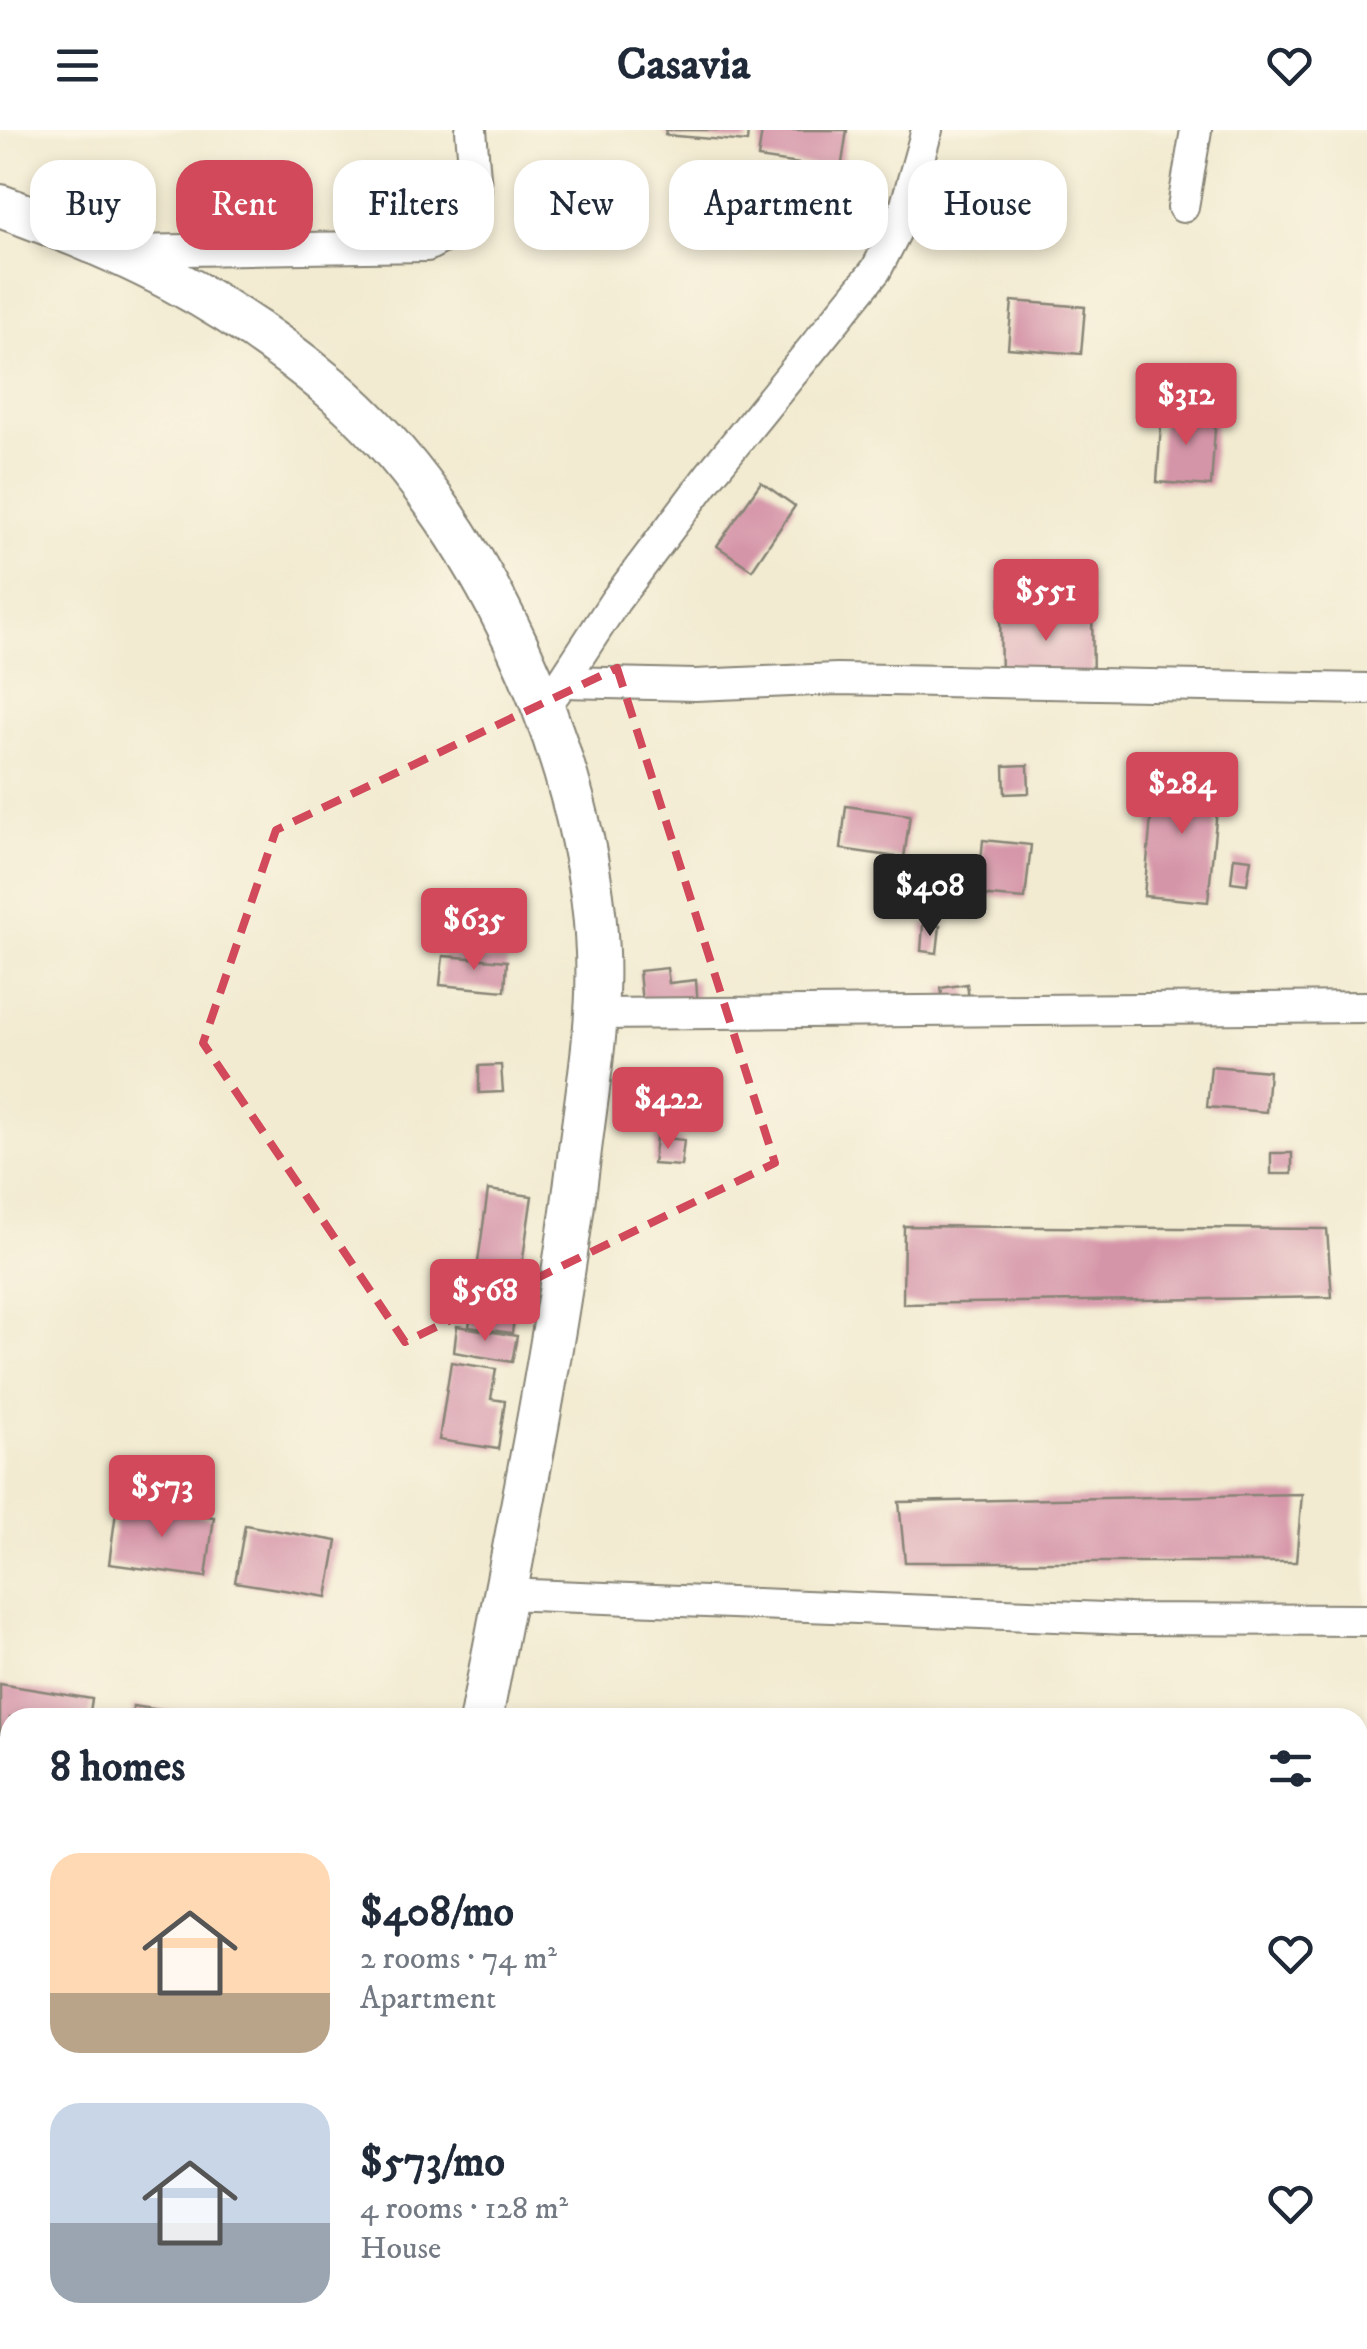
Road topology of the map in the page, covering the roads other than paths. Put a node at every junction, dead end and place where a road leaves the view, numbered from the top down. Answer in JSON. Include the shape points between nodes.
{"nodes":[{"id":1,"x":471,"y":130,"type":"edge"},
{"id":2,"x":926,"y":130,"type":"edge"},
{"id":3,"x":1196,"y":130,"type":"edge"},
{"id":4,"x":0,"y":206,"type":"edge"},
{"id":5,"x":1182,"y":207,"type":"dead end"},
{"id":6,"x":123,"y":252,"type":"junction"},
{"id":7,"x":1367,"y":689,"type":"edge"},
{"id":8,"x":554,"y":695,"type":"junction"},
{"id":9,"x":1367,"y":1007,"type":"edge"},
{"id":10,"x":597,"y":1014,"type":"junction"},
{"id":11,"x":505,"y":1594,"type":"junction"},
{"id":12,"x":1367,"y":1620,"type":"edge"},
{"id":13,"x":483,"y":1708,"type":"edge"}],
"edges":[{"from":1,"to":6,"type":"street","via":[[476,189],[464,226],[427,246]]},
{"from":2,"to":8,"type":"street","via":[[902,218],[876,270],[615,600]]},
{"from":3,"to":5,"type":"street"},
{"from":4,"to":6,"type":"street"},
{"from":6,"to":8,"type":"street","via":[[235,316],[332,389],[402,462],[472,560]]},
{"from":7,"to":8,"type":"street","via":[[837,680]]},
{"from":8,"to":10,"type":"street","via":[[587,867],[598,950]]},
{"from":9,"to":10,"type":"street"},
{"from":10,"to":11,"type":"street","via":[[564,1283]]},
{"from":11,"to":12,"type":"street","via":[[1129,1619]]},
{"from":11,"to":13,"type":"street"}]}
